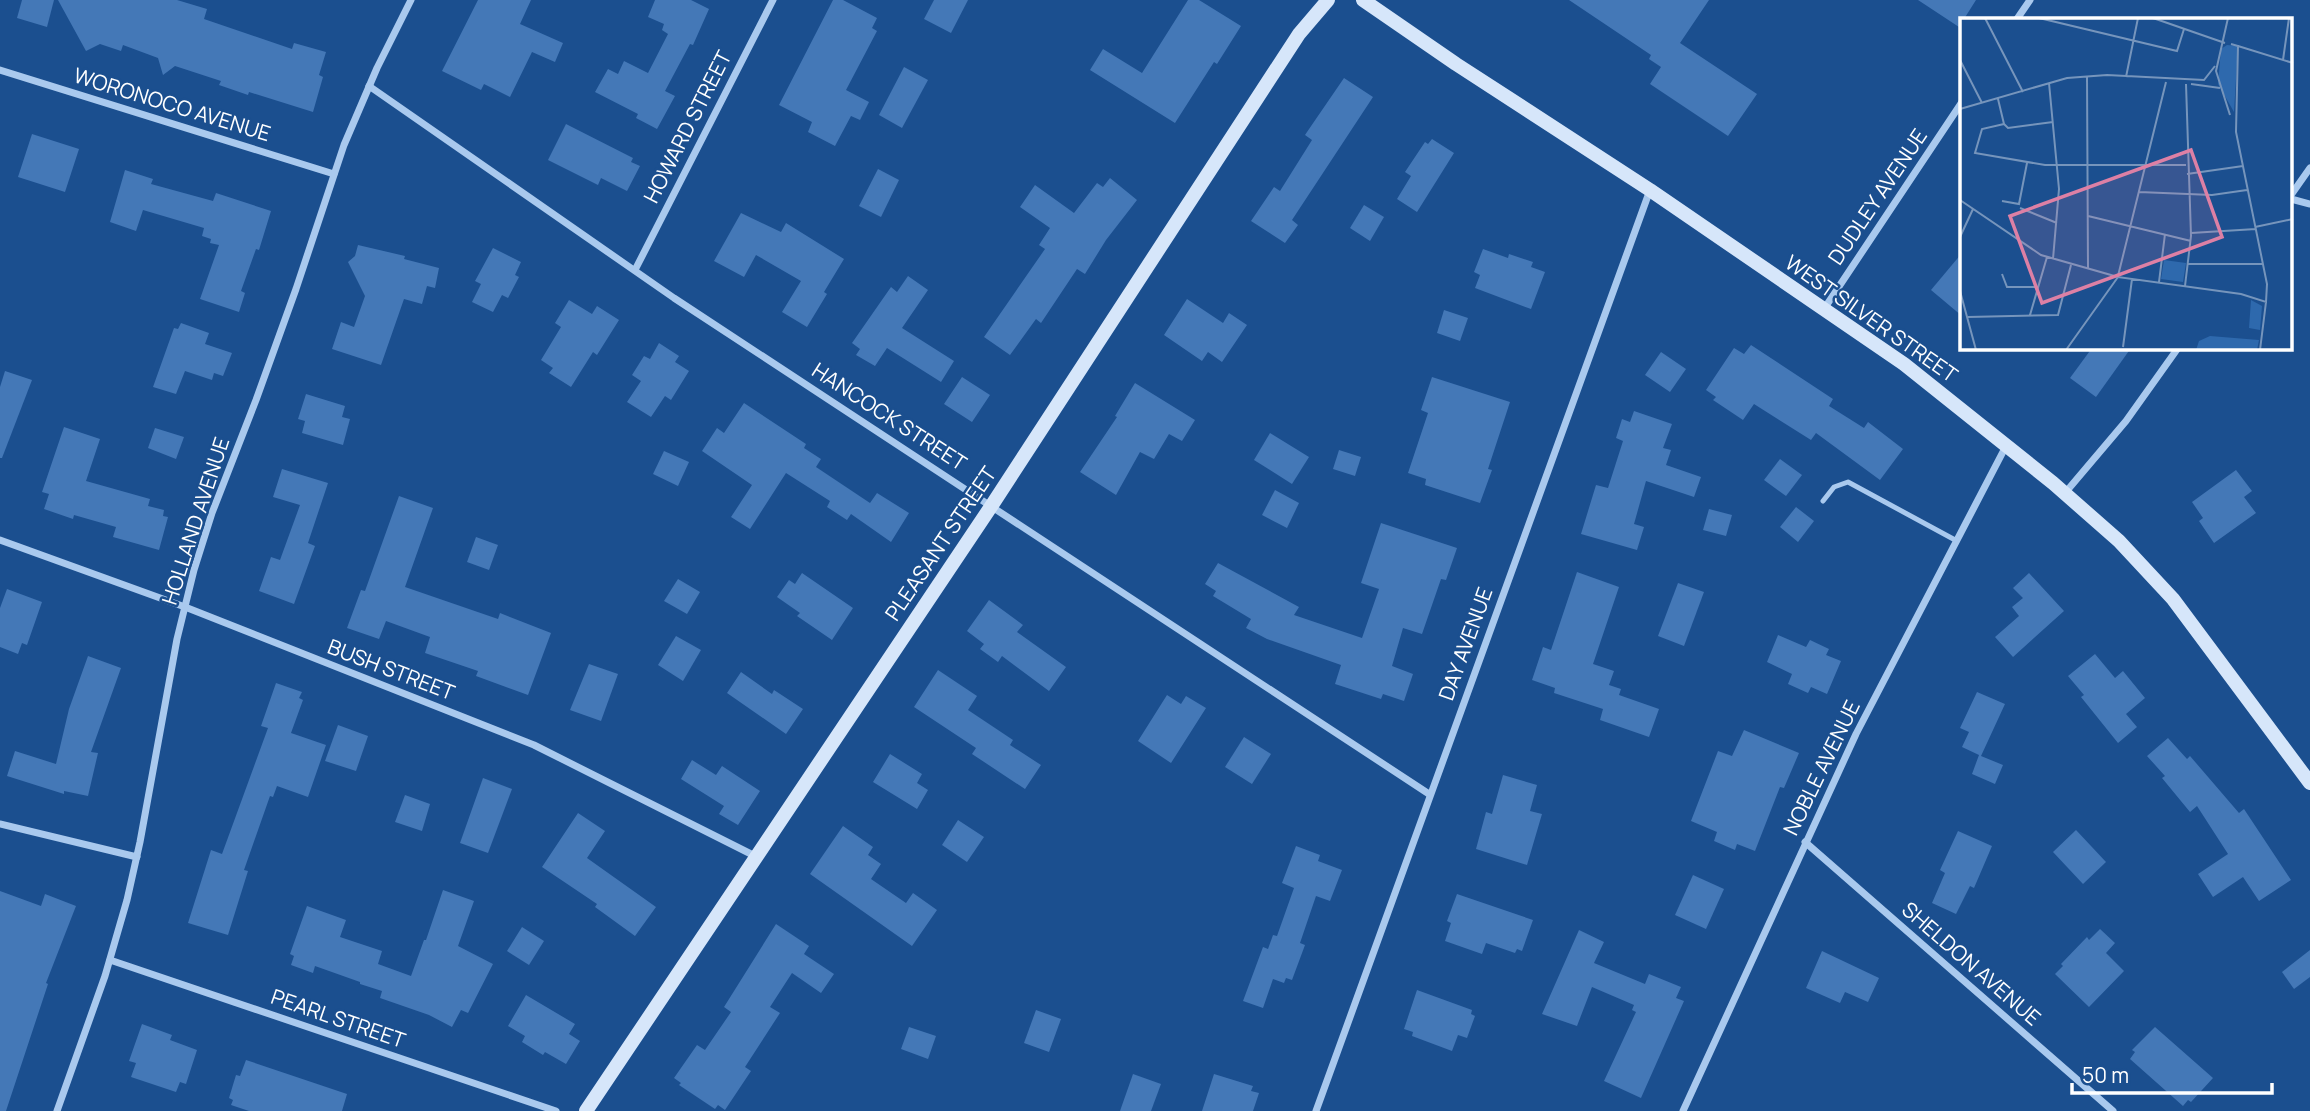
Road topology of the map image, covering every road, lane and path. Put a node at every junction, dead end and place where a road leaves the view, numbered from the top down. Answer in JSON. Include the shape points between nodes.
{"nodes":[{"id":1,"x":411,"y":0,"type":"edge"},
{"id":2,"x":773,"y":0,"type":"edge"},
{"id":3,"x":1328,"y":0,"type":"edge"},
{"id":4,"x":1363,"y":0,"type":"edge"},
{"id":5,"x":2030,"y":0,"type":"edge"},
{"id":6,"x":2018,"y":18,"type":"edge"},
{"id":7,"x":0,"y":70,"type":"edge"},
{"id":8,"x":369,"y":86,"type":"junction"},
{"id":9,"x":1960,"y":106,"type":"edge"},
{"id":10,"x":2310,"y":168,"type":"edge"},
{"id":11,"x":334,"y":174,"type":"junction"},
{"id":12,"x":1650,"y":190,"type":"junction"},
{"id":13,"x":2292,"y":195,"type":"edge"},
{"id":14,"x":2292,"y":197,"type":"edge"},
{"id":15,"x":2310,"y":204,"type":"edge"},
{"id":16,"x":635,"y":270,"type":"junction"},
{"id":17,"x":1824,"y":310,"type":"junction"},
{"id":18,"x":2177,"y":350,"type":"edge"},
{"id":19,"x":2006,"y":446,"type":"junction"},
{"id":20,"x":2065,"y":493,"type":"junction"},
{"id":21,"x":1823,"y":501,"type":"dead end"},
{"id":22,"x":992,"y":505,"type":"junction"},
{"id":23,"x":0,"y":540,"type":"edge"},
{"id":24,"x":1956,"y":541,"type":"junction"},
{"id":25,"x":185,"y":607,"type":"junction"},
{"id":26,"x":2310,"y":783,"type":"edge"},
{"id":27,"x":1429,"y":794,"type":"junction"},
{"id":28,"x":0,"y":824,"type":"edge"},
{"id":29,"x":1805,"y":842,"type":"junction"},
{"id":30,"x":137,"y":857,"type":"junction"},
{"id":31,"x":758,"y":857,"type":"junction"},
{"id":32,"x":110,"y":960,"type":"junction"},
{"id":33,"x":57,"y":1111,"type":"edge"},
{"id":34,"x":556,"y":1111,"type":"edge"},
{"id":35,"x":586,"y":1111,"type":"edge"},
{"id":36,"x":1316,"y":1111,"type":"edge"},
{"id":37,"x":1682,"y":1111,"type":"edge"},
{"id":38,"x":2113,"y":1111,"type":"edge"}],
"edges":[{"from":1,"to":8,"type":"street","name":"HOLLAND AVENUE"},
{"from":2,"to":16,"type":"street","name":"HOWARD STREET"},
{"from":3,"to":22,"type":"street","name":"PLEASANT STREET","via":[[1299,34]]},
{"from":4,"to":12,"type":"street","name":"WEST SILVER STREET"},
{"from":5,"to":6,"type":"street"},
{"from":7,"to":11,"type":"street","name":"WORONOCO AVENUE"},
{"from":8,"to":11,"type":"street","name":"HOLLAND AVENUE"},
{"from":8,"to":16,"type":"street","name":"HANCOCK STREET"},
{"from":9,"to":17,"type":"street","name":"DUDLEY AVENUE"},
{"from":10,"to":13,"type":"street"},
{"from":11,"to":25,"type":"street","name":"HOLLAND AVENUE","via":[[212,513]]},
{"from":12,"to":17,"type":"street","name":"WEST SILVER STREET"},
{"from":12,"to":27,"type":"street","name":"DAY AVENUE"},
{"from":14,"to":15,"type":"street"},
{"from":16,"to":22,"type":"street","name":"HANCOCK STREET"},
{"from":17,"to":19,"type":"street","name":"WEST SILVER STREET","via":[[1905,364]]},
{"from":18,"to":20,"type":"street","via":[[2126,421]]},
{"from":19,"to":20,"type":"street","name":"WEST SILVER STREET"},
{"from":19,"to":24,"type":"street","name":"NOBLE AVENUE"},
{"from":20,"to":26,"type":"street","name":"WEST SILVER STREET","via":[[2119,541],[2173,599]]},
{"from":21,"to":24,"type":"lane","via":[[1834,487],[1848,482]]},
{"from":22,"to":27,"type":"street","name":"HANCOCK STREET"},
{"from":22,"to":31,"type":"street","name":"PLEASANT STREET"},
{"from":23,"to":25,"type":"street","name":"BUSH STREET"},
{"from":24,"to":29,"type":"street","name":"NOBLE AVENUE"},
{"from":25,"to":30,"type":"street","name":"HOLLAND AVENUE"},
{"from":25,"to":31,"type":"street","name":"BUSH STREET","via":[[534,745]]},
{"from":27,"to":36,"type":"street","name":"DAY AVENUE"},
{"from":28,"to":30,"type":"street"},
{"from":29,"to":37,"type":"street","name":"NOBLE AVENUE"},
{"from":29,"to":38,"type":"street","name":"SHELDON AVENUE"},
{"from":30,"to":32,"type":"street","name":"HOLLAND AVENUE"},
{"from":31,"to":35,"type":"street","name":"PLEASANT STREET"},
{"from":32,"to":33,"type":"street","name":"HOLLAND AVENUE"},
{"from":32,"to":34,"type":"street","name":"PEARL STREET"}]}
